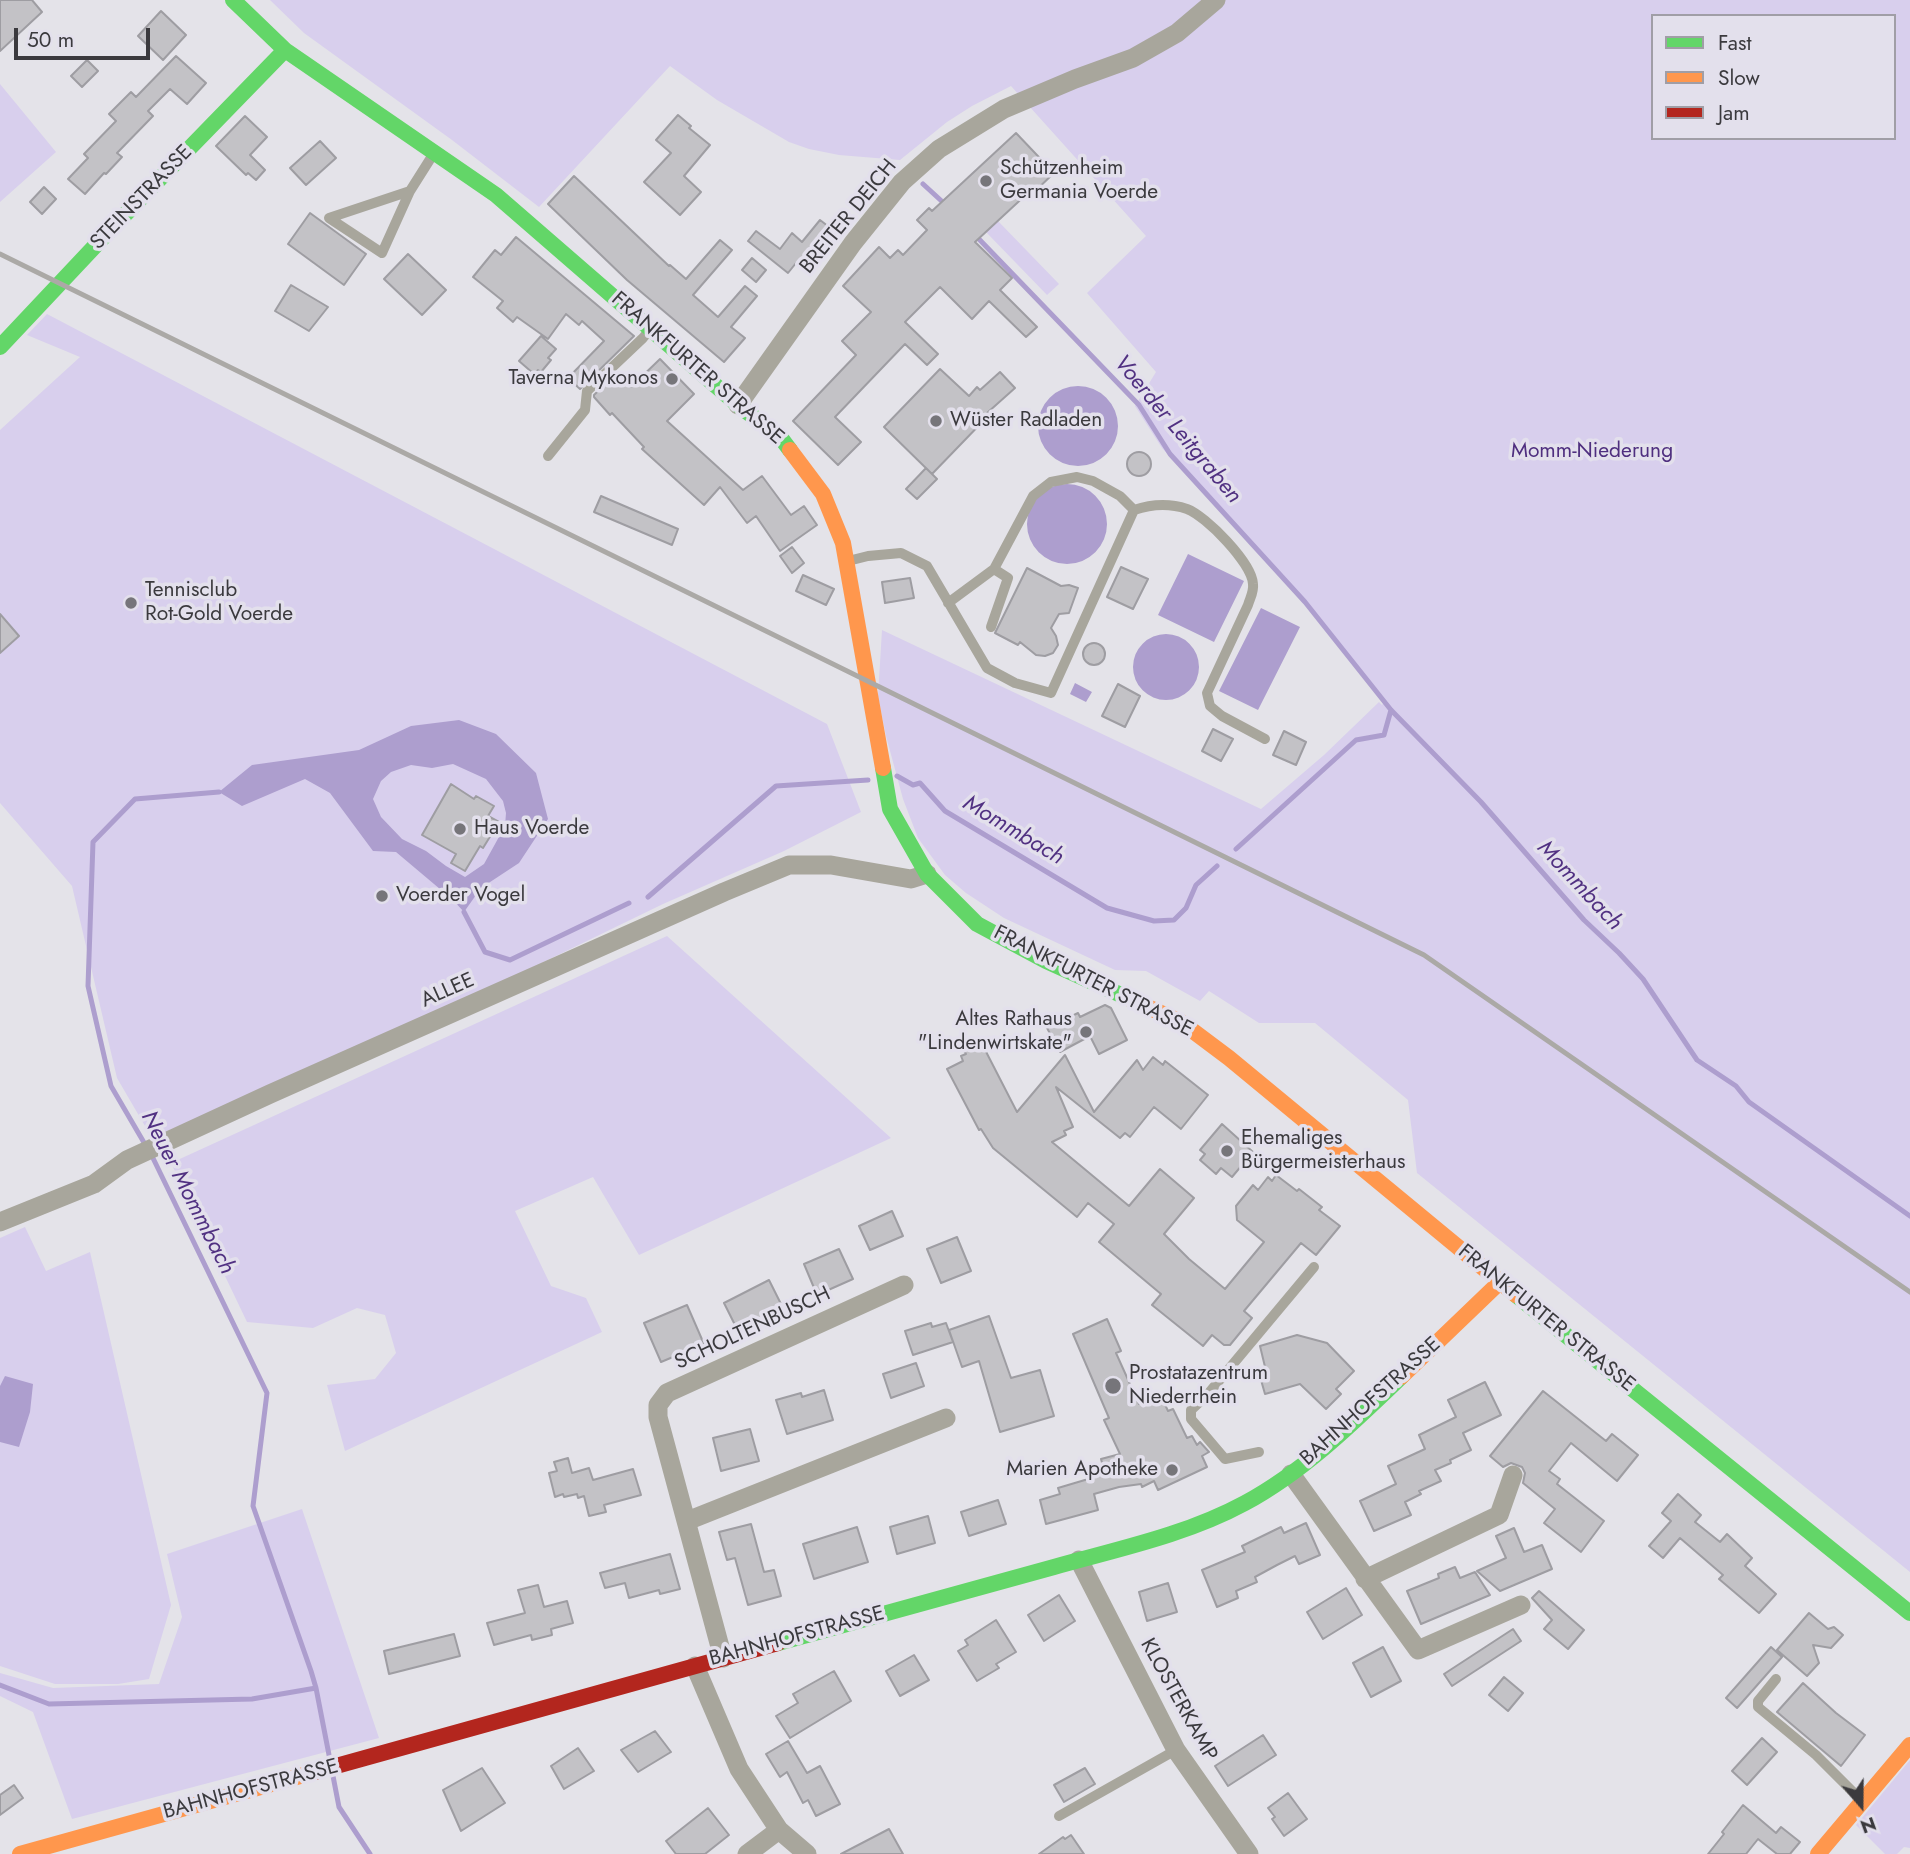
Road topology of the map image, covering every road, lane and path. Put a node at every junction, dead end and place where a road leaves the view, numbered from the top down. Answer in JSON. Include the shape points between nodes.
{"nodes":[{"id":1,"x":233,"y":0,"type":"edge"},
{"id":2,"x":1216,"y":0,"type":"edge"},
{"id":3,"x":285,"y":50,"type":"junction"},
{"id":4,"x":435,"y":153,"type":"junction"},
{"id":5,"x":410,"y":191,"type":"junction"},
{"id":6,"x":650,"y":328,"type":"junction"},
{"id":7,"x":0,"y":347,"type":"edge"},
{"id":8,"x":738,"y":405,"type":"junction"},
{"id":9,"x":548,"y":456,"type":"dead end"},
{"id":10,"x":1134,"y":510,"type":"junction"},
{"id":11,"x":848,"y":561,"type":"junction"},
{"id":12,"x":994,"y":569,"type":"junction"},
{"id":13,"x":948,"y":603,"type":"junction"},
{"id":14,"x":991,"y":627,"type":"dead end"},
{"id":15,"x":1265,"y":739,"type":"dead end"},
{"id":16,"x":927,"y":874,"type":"junction"},
{"id":17,"x":0,"y":1222,"type":"edge"},
{"id":18,"x":1314,"y":1266,"type":"dead end"},
{"id":19,"x":1500,"y":1282,"type":"junction"},
{"id":20,"x":904,"y":1285,"type":"dead end"},
{"id":21,"x":946,"y":1418,"type":"dead end"},
{"id":22,"x":1259,"y":1452,"type":"dead end"},
{"id":23,"x":1290,"y":1474,"type":"junction"},
{"id":24,"x":1513,"y":1475,"type":"dead end"},
{"id":25,"x":687,"y":1521,"type":"junction"},
{"id":26,"x":1079,"y":1560,"type":"junction"},
{"id":27,"x":1365,"y":1579,"type":"junction"},
{"id":28,"x":1521,"y":1605,"type":"dead end"},
{"id":29,"x":1910,"y":1613,"type":"edge"},
{"id":30,"x":723,"y":1658,"type":"junction"},
{"id":31,"x":695,"y":1665,"type":"junction"},
{"id":32,"x":1776,"y":1679,"type":"dead end"},
{"id":33,"x":1910,"y":1745,"type":"edge"},
{"id":34,"x":1176,"y":1750,"type":"junction"},
{"id":35,"x":1862,"y":1802,"type":"junction"},
{"id":36,"x":1059,"y":1816,"type":"dead end"},
{"id":37,"x":779,"y":1830,"type":"junction"},
{"id":38,"x":20,"y":1854,"type":"edge"},
{"id":39,"x":747,"y":1854,"type":"edge"},
{"id":40,"x":807,"y":1854,"type":"edge"},
{"id":41,"x":1250,"y":1854,"type":"edge"},
{"id":42,"x":1818,"y":1854,"type":"edge"}],
"edges":[{"from":1,"to":3,"type":"main road","name":"FRANKFURTER STRASSE"},
{"from":2,"to":8,"type":"street","name":"BREITER DEICH","via":[[1177,33],[1133,58],[1004,109],[939,149],[902,182],[853,243]]},
{"from":3,"to":4,"type":"main road","name":"FRANKFURTER STRASSE"},
{"from":3,"to":7,"type":"main road","name":"STEINSTRASSE"},
{"from":4,"to":5,"type":"lane"},
{"from":4,"to":6,"type":"main road","name":"FRANKFURTER STRASSE","via":[[496,195]]},
{"from":5,"to":5,"type":"lane","via":[[382,253],[329,218],[398,195]]},
{"from":6,"to":8,"type":"main road","name":"FRANKFURTER STRASSE"},
{"from":6,"to":9,"type":"lane","via":[[587,391],[585,410]]},
{"from":8,"to":11,"type":"main road","name":"FRANKFURTER STRASSE","via":[[781,438],[823,494]]},
{"from":10,"to":12,"type":"lane","via":[[1093,481],[1077,477],[1051,482],[1033,496]]},
{"from":10,"to":13,"type":"lane","via":[[1051,693],[1015,683],[987,668]]},
{"from":10,"to":15,"type":"lane","via":[[1166,504],[1190,510],[1245,562],[1253,592],[1207,693],[1210,706],[1222,716]]},
{"from":11,"to":13,"type":"lane","via":[[901,553],[927,566]]},
{"from":11,"to":16,"type":"main road","name":"FRANKFURTER STRASSE","via":[[890,809]]},
{"from":12,"to":13,"type":"lane"},
{"from":12,"to":14,"type":"lane","via":[[1008,578]]},
{"from":16,"to":17,"type":"street","name":"ALLEE","via":[[911,879],[831,865],[789,865],[171,1140],[127,1160],[94,1184]]},
{"from":16,"to":19,"type":"main road","name":"FRANKFURTER STRASSE","via":[[977,924],[1181,1022]]},
{"from":18,"to":22,"type":"lane","via":[[1191,1410],[1191,1419],[1225,1459]]},
{"from":19,"to":23,"type":"main road","name":"BAHNHOFSTRASSE","via":[[1343,1432]]},
{"from":19,"to":29,"type":"main road","name":"FRANKFURTER STRASSE"},
{"from":20,"to":25,"type":"street","name":"SCHOLTENBUSCH","via":[[667,1393],[657,1405],[658,1417]]},
{"from":21,"to":25,"type":"street"},
{"from":23,"to":26,"type":"main road","name":"BAHNHOFSTRASSE","via":[[1208,1519]]},
{"from":23,"to":27,"type":"street"},
{"from":24,"to":27,"type":"street","via":[[1499,1515]]},
{"from":25,"to":30,"type":"street","name":"SCHOLTENBUSCH"},
{"from":26,"to":30,"type":"main road","name":"BAHNHOFSTRASSE"},
{"from":26,"to":34,"type":"street","name":"KLOSTERKAMP"},
{"from":27,"to":28,"type":"street","via":[[1418,1650]]},
{"from":30,"to":31,"type":"main road","name":"BAHNHOFSTRASSE"},
{"from":31,"to":37,"type":"street","via":[[739,1769]]},
{"from":31,"to":38,"type":"main road","name":"BAHNHOFSTRASSE"},
{"from":32,"to":35,"type":"lane","via":[[1758,1701],[1759,1706]]},
{"from":33,"to":35,"type":"main road"},
{"from":34,"to":36,"type":"lane"},
{"from":34,"to":41,"type":"street","name":"KLOSTERKAMP"},
{"from":35,"to":42,"type":"main road"},
{"from":37,"to":39,"type":"street"},
{"from":37,"to":40,"type":"street"}]}
